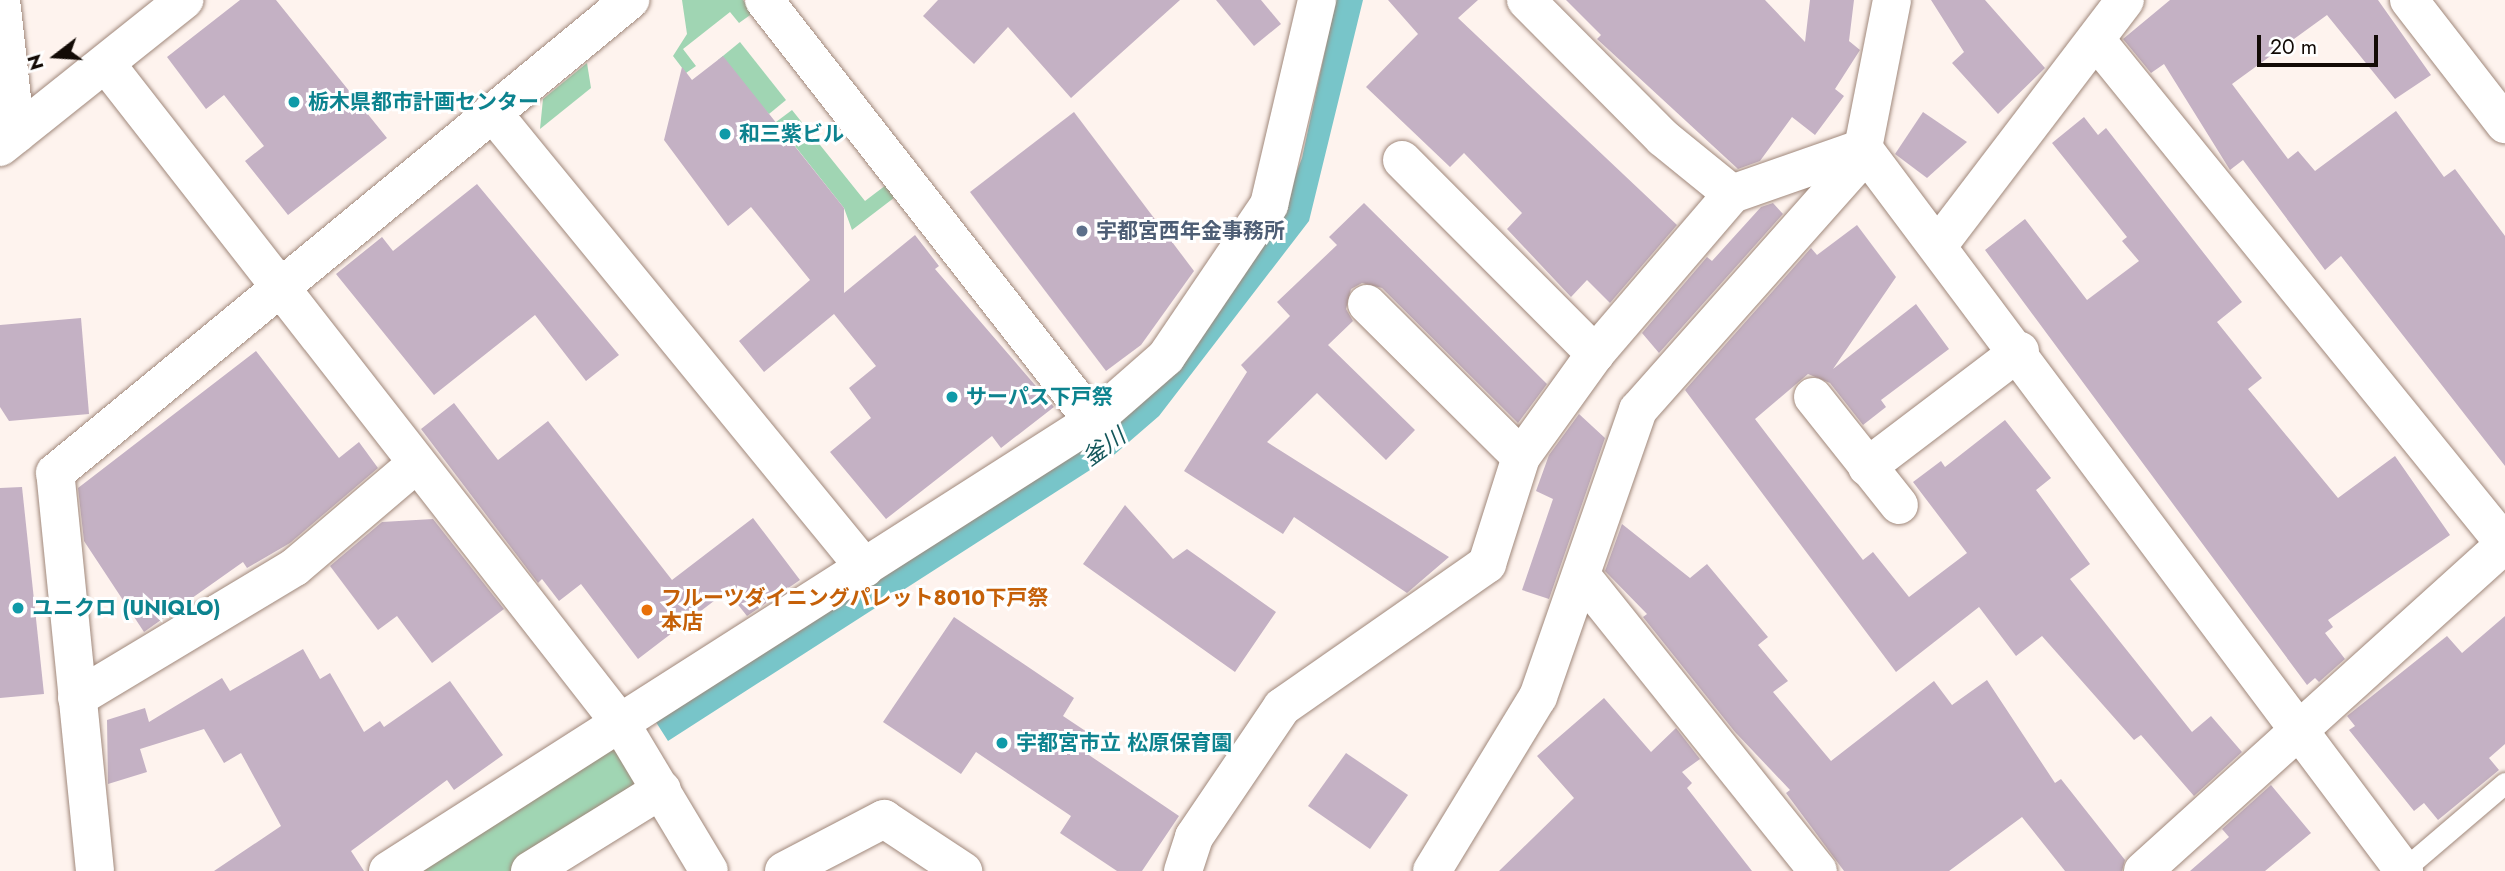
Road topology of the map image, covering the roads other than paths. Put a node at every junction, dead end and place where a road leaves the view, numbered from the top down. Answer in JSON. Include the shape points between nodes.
{"nodes":[{"id":1,"x":1,"y":0,"type":"edge"},
{"id":2,"x":184,"y":0,"type":"edge"},
{"id":3,"x":630,"y":0,"type":"edge"},
{"id":4,"x":764,"y":0,"type":"edge"},
{"id":5,"x":1317,"y":0,"type":"edge"},
{"id":6,"x":1526,"y":0,"type":"edge"},
{"id":7,"x":1892,"y":0,"type":"edge"},
{"id":8,"x":2124,"y":0,"type":"edge"},
{"id":9,"x":2409,"y":0,"type":"edge"},
{"id":10,"x":2096,"y":40,"type":"junction"},
{"id":11,"x":106,"y":64,"type":"junction"},
{"id":12,"x":492,"y":112,"type":"junction"},
{"id":13,"x":2505,"y":124,"type":"edge"},
{"id":14,"x":8,"y":140,"type":"edge"},
{"id":15,"x":1863,"y":148,"type":"junction"},
{"id":16,"x":1402,"y":160,"type":"dead end"},
{"id":17,"x":1732,"y":194,"type":"junction"},
{"id":18,"x":1940,"y":243,"type":"junction"},
{"id":19,"x":279,"y":293,"type":"junction"},
{"id":20,"x":1367,"y":304,"type":"dead end"},
{"id":21,"x":2020,"y":351,"type":"junction"},
{"id":22,"x":1595,"y":354,"type":"junction"},
{"id":23,"x":1813,"y":397,"type":"dead end"},
{"id":24,"x":1093,"y":421,"type":"junction"},
{"id":25,"x":1521,"y":457,"type":"junction"},
{"id":26,"x":415,"y":465,"type":"junction"},
{"id":27,"x":1867,"y":467,"type":"junction"},
{"id":28,"x":1899,"y":505,"type":"dead end"},
{"id":29,"x":2505,"y":544,"type":"edge"},
{"id":30,"x":865,"y":568,"type":"junction"},
{"id":31,"x":1584,"y":579,"type":"junction"},
{"id":32,"x":78,"y":698,"type":"junction"},
{"id":33,"x":2301,"y":726,"type":"junction"},
{"id":34,"x":625,"y":730,"type":"junction"},
{"id":35,"x":658,"y":783,"type":"junction"},
{"id":36,"x":2505,"y":783,"type":"edge"},
{"id":37,"x":95,"y":871,"type":"edge"},
{"id":38,"x":388,"y":871,"type":"edge"},
{"id":39,"x":530,"y":871,"type":"edge"},
{"id":40,"x":709,"y":871,"type":"edge"},
{"id":41,"x":784,"y":871,"type":"edge"},
{"id":42,"x":963,"y":871,"type":"edge"},
{"id":43,"x":1184,"y":871,"type":"edge"},
{"id":44,"x":1432,"y":871,"type":"edge"},
{"id":45,"x":1818,"y":871,"type":"edge"},
{"id":46,"x":2143,"y":871,"type":"edge"},
{"id":47,"x":2403,"y":871,"type":"edge"}],
"edges":[{"from":1,"to":14,"type":"street"},
{"from":2,"to":11,"type":"street"},
{"from":3,"to":12,"type":"street"},
{"from":4,"to":24,"type":"street"},
{"from":5,"to":24,"type":"street","via":[[1269,205],[1166,357]]},
{"from":6,"to":17,"type":"street","via":[[1663,138]]},
{"from":7,"to":15,"type":"street"},
{"from":8,"to":10,"type":"street"},
{"from":9,"to":13,"type":"street"},
{"from":10,"to":18,"type":"street"},
{"from":10,"to":29,"type":"street"},
{"from":11,"to":14,"type":"street"},
{"from":11,"to":19,"type":"street"},
{"from":12,"to":19,"type":"street"},
{"from":12,"to":30,"type":"street"},
{"from":15,"to":17,"type":"street"},
{"from":15,"to":18,"type":"street"},
{"from":15,"to":31,"type":"street","via":[[1853,169],[1638,410]]},
{"from":16,"to":22,"type":"street"},
{"from":17,"to":22,"type":"street"},
{"from":18,"to":21,"type":"street"},
{"from":19,"to":26,"type":"street"},
{"from":19,"to":32,"type":"street","via":[[55,473]]},
{"from":20,"to":25,"type":"street"},
{"from":21,"to":27,"type":"street"},
{"from":21,"to":33,"type":"street"},
{"from":22,"to":25,"type":"street"},
{"from":23,"to":27,"type":"street"},
{"from":24,"to":30,"type":"street"},
{"from":25,"to":43,"type":"street","via":[[1487,564],[1282,707],[1194,837]]},
{"from":26,"to":32,"type":"street","via":[[295,567]]},
{"from":26,"to":34,"type":"street"},
{"from":27,"to":28,"type":"street"},
{"from":29,"to":33,"type":"street"},
{"from":30,"to":34,"type":"street"},
{"from":31,"to":44,"type":"street","via":[[1532,709]]},
{"from":31,"to":45,"type":"street"},
{"from":32,"to":37,"type":"street"},
{"from":33,"to":46,"type":"street"},
{"from":33,"to":47,"type":"street"},
{"from":34,"to":35,"type":"street"},
{"from":34,"to":38,"type":"street"},
{"from":35,"to":39,"type":"street"},
{"from":35,"to":40,"type":"street"},
{"from":36,"to":47,"type":"lane"},
{"from":41,"to":42,"type":"street","via":[[884,819]]}]}
